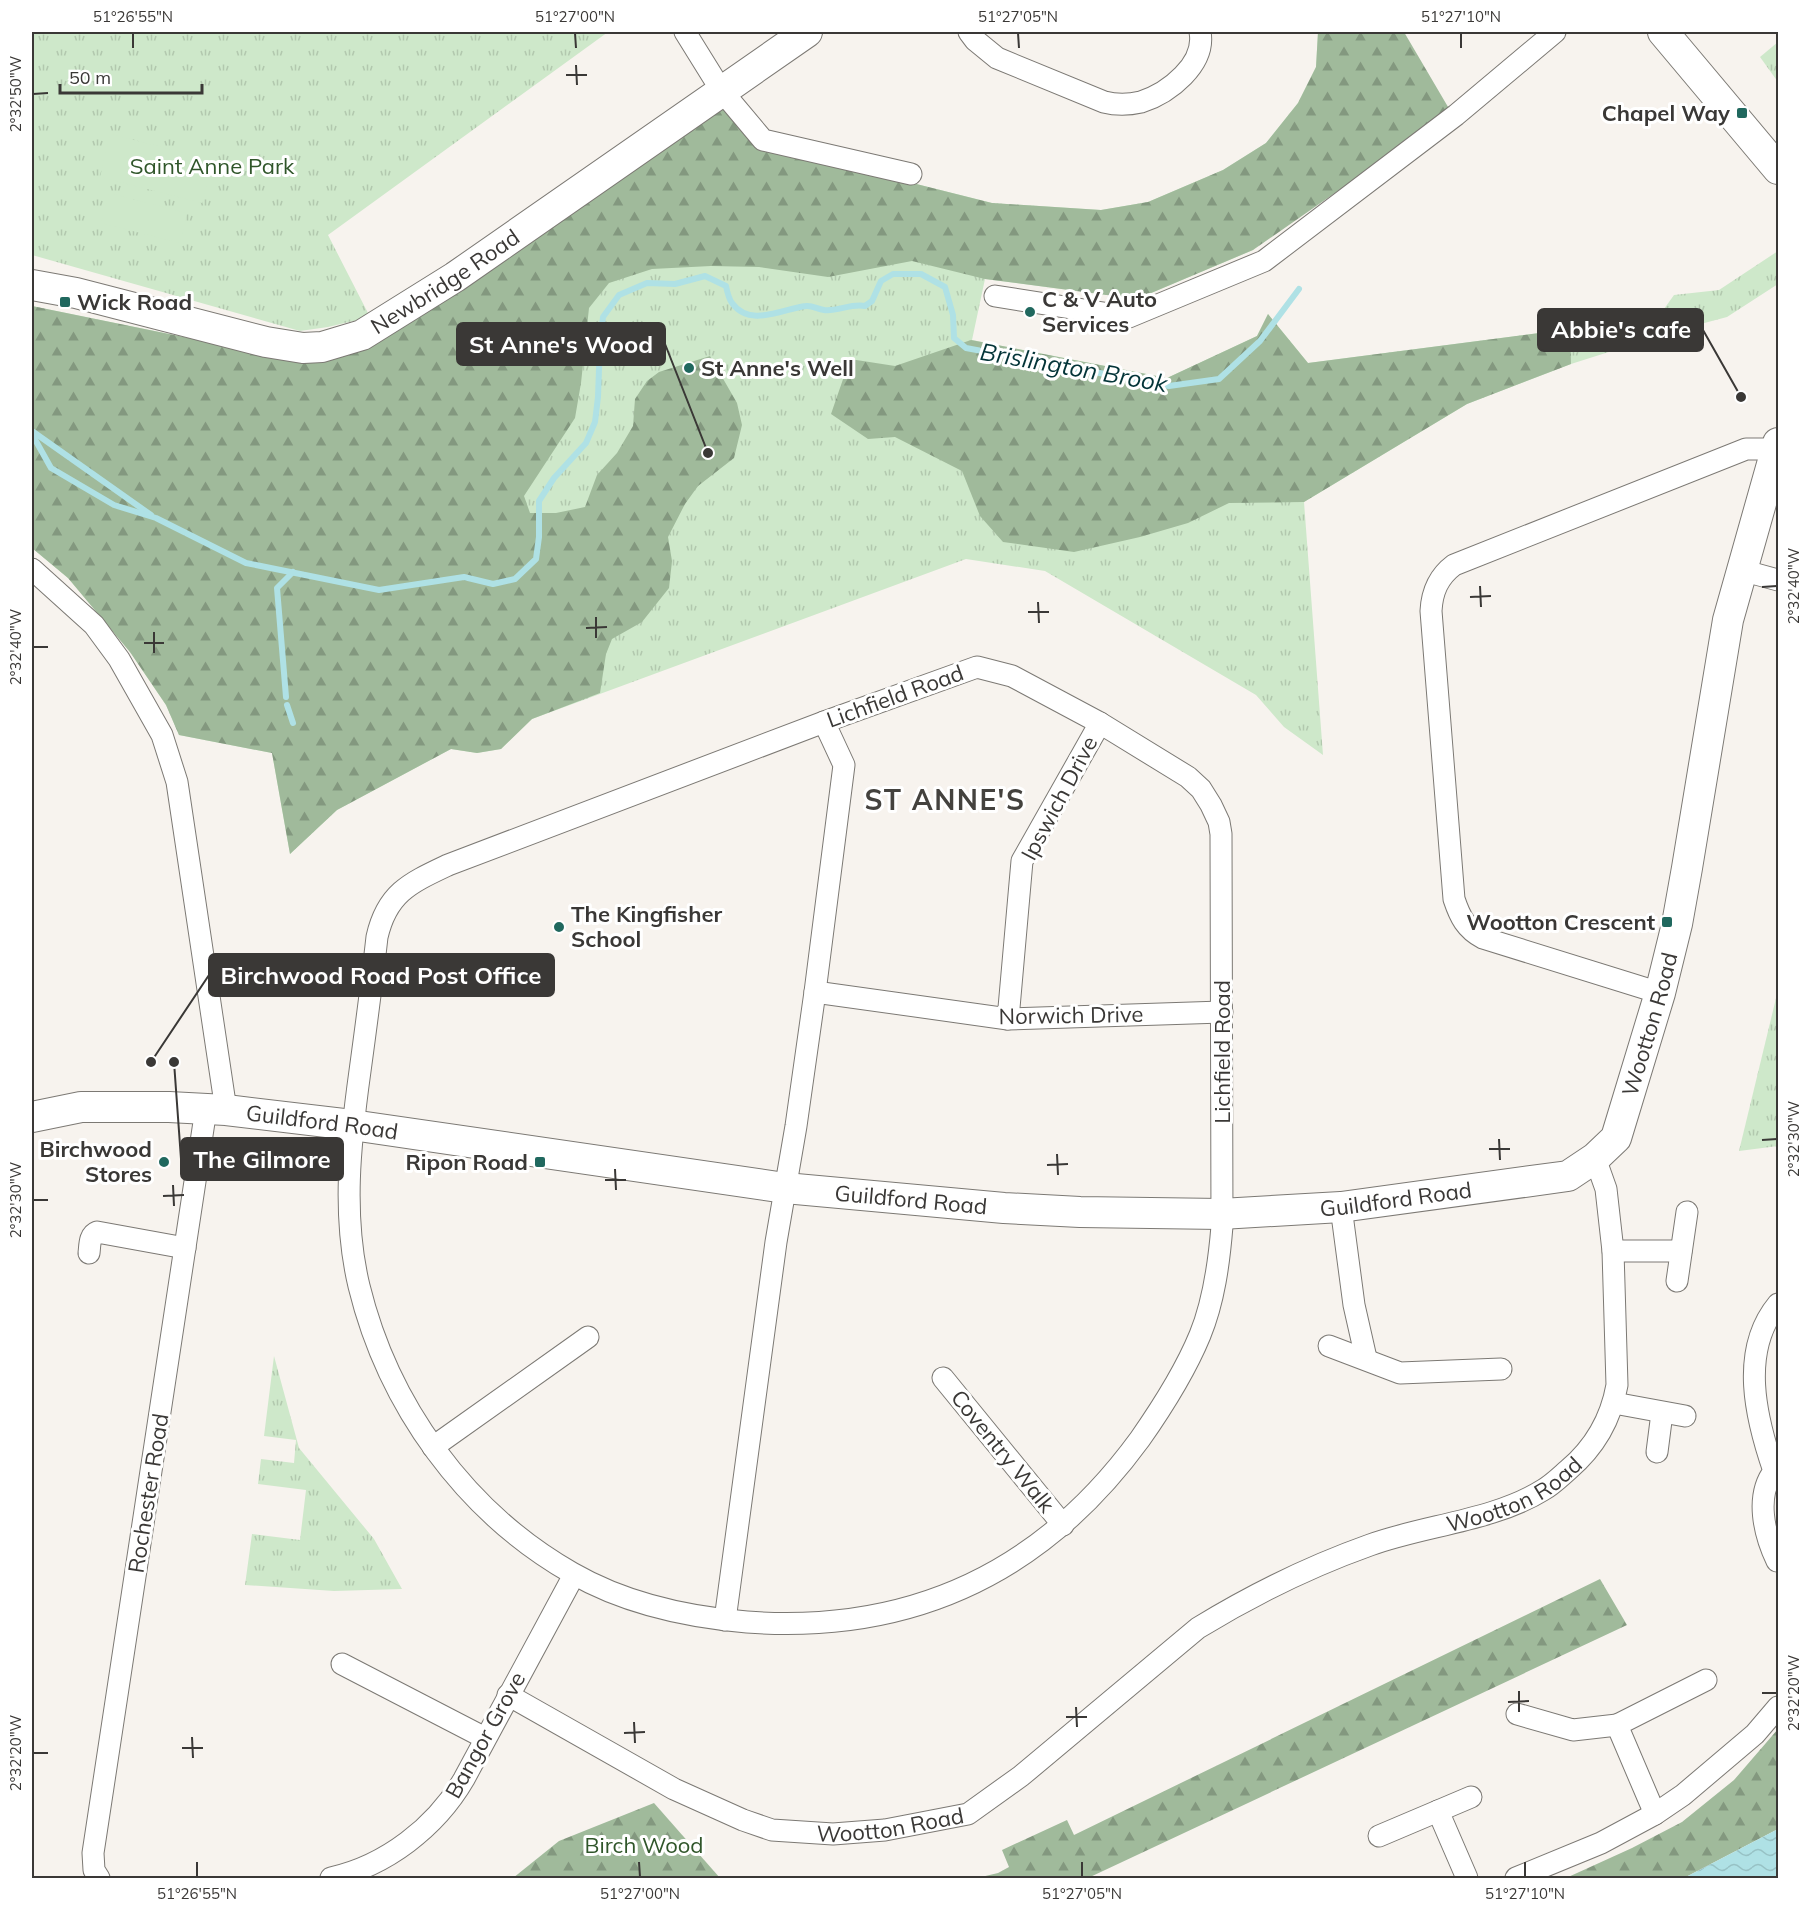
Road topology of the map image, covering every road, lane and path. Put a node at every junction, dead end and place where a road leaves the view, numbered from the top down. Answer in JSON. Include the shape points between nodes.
{"nodes":[{"id":1,"x":686,"y":32,"type":"edge"},
{"id":2,"x":807,"y":32,"type":"edge"},
{"id":3,"x":969,"y":32,"type":"edge"},
{"id":4,"x":1200,"y":32,"type":"edge"},
{"id":5,"x":1555,"y":32,"type":"edge"},
{"id":6,"x":1663,"y":32,"type":"edge"},
{"id":7,"x":721,"y":90,"type":"junction"},
{"id":8,"x":1779,"y":169,"type":"edge"},
{"id":9,"x":911,"y":174,"type":"dead end"},
{"id":10,"x":32,"y":285,"type":"edge"},
{"id":11,"x":995,"y":296,"type":"dead end"},
{"id":12,"x":1777,"y":446,"type":"edge"},
{"id":13,"x":32,"y":568,"type":"edge"},
{"id":14,"x":1741,"y":570,"type":"junction"},
{"id":15,"x":1779,"y":580,"type":"edge"},
{"id":16,"x":824,"y":722,"type":"junction"},
{"id":17,"x":1100,"y":723,"type":"junction"},
{"id":18,"x":815,"y":992,"type":"junction"},
{"id":19,"x":1660,"y":993,"type":"junction"},
{"id":20,"x":1222,"y":1012,"type":"junction"},
{"id":21,"x":1008,"y":1019,"type":"junction"},
{"id":22,"x":216,"y":1109,"type":"junction"},
{"id":23,"x":32,"y":1117,"type":"edge"},
{"id":24,"x":352,"y":1125,"type":"junction"},
{"id":25,"x":1595,"y":1158,"type":"junction"},
{"id":26,"x":785,"y":1188,"type":"junction"},
{"id":27,"x":1341,"y":1207,"type":"junction"},
{"id":28,"x":1687,"y":1212,"type":"dead end"},
{"id":29,"x":1221,"y":1214,"type":"junction"},
{"id":30,"x":185,"y":1248,"type":"junction"},
{"id":31,"x":1613,"y":1251,"type":"junction"},
{"id":32,"x":1681,"y":1251,"type":"junction"},
{"id":33,"x":89,"y":1253,"type":"dead end"},
{"id":34,"x":1677,"y":1281,"type":"dead end"},
{"id":35,"x":1779,"y":1304,"type":"edge"},
{"id":36,"x":588,"y":1337,"type":"dead end"},
{"id":37,"x":1329,"y":1346,"type":"dead end"},
{"id":38,"x":1366,"y":1358,"type":"junction"},
{"id":39,"x":1501,"y":1369,"type":"dead end"},
{"id":40,"x":943,"y":1378,"type":"dead end"},
{"id":41,"x":1614,"y":1403,"type":"junction"},
{"id":42,"x":1662,"y":1413,"type":"junction"},
{"id":43,"x":1685,"y":1416,"type":"dead end"},
{"id":44,"x":433,"y":1447,"type":"junction"},
{"id":45,"x":1657,"y":1452,"type":"dead end"},
{"id":46,"x":1063,"y":1524,"type":"junction"},
{"id":47,"x":1777,"y":1561,"type":"dead end"},
{"id":48,"x":574,"y":1575,"type":"junction"},
{"id":49,"x":725,"y":1620,"type":"junction"},
{"id":50,"x":342,"y":1664,"type":"dead end"},
{"id":51,"x":1706,"y":1680,"type":"dead end"},
{"id":52,"x":508,"y":1695,"type":"junction"},
{"id":53,"x":1779,"y":1707,"type":"edge"},
{"id":54,"x":1517,"y":1714,"type":"dead end"},
{"id":55,"x":1617,"y":1725,"type":"junction"},
{"id":56,"x":485,"y":1738,"type":"junction"},
{"id":57,"x":1471,"y":1797,"type":"dead end"},
{"id":58,"x":1438,"y":1811,"type":"junction"},
{"id":59,"x":1655,"y":1814,"type":"junction"},
{"id":60,"x":1379,"y":1836,"type":"dead end"},
{"id":61,"x":98,"y":1877,"type":"edge"},
{"id":62,"x":331,"y":1878,"type":"edge"},
{"id":63,"x":1467,"y":1878,"type":"edge"},
{"id":64,"x":1516,"y":1878,"type":"edge"}],
"edges":[{"from":1,"to":7,"type":"street"},
{"from":2,"to":7,"type":"street","name":"Newbridge Road"},
{"from":3,"to":4,"type":"street","via":[[997,58],[1117,105],[1140,102],[1176,82],[1198,54]]},
{"from":5,"to":11,"type":"street","via":[[1456,115],[1264,261],[1129,317]]},
{"from":6,"to":8,"type":"street"},
{"from":7,"to":9,"type":"street","via":[[763,140]]},
{"from":7,"to":10,"type":"street","name":"Newbridge Road","via":[[455,277],[362,335],[336,344],[303,348],[266,342]]},
{"from":12,"to":14,"type":"street","name":"Wootton Road"},
{"from":12,"to":19,"type":"street","via":[[1746,449],[1454,565],[1433,593],[1431,611],[1454,900],[1464,923],[1483,938]]},
{"from":13,"to":22,"type":"street","name":"Rochester Road","via":[[94,625],[119,659],[162,735],[177,782]]},
{"from":14,"to":15,"type":"street"},
{"from":14,"to":19,"type":"street","name":"Wootton Road","via":[[1728,620],[1679,913]]},
{"from":16,"to":17,"type":"street","name":"Lichfield Road","via":[[977,667],[1012,676]]},
{"from":16,"to":18,"type":"street","via":[[844,765]]},
{"from":16,"to":24,"type":"street","name":"Lichfield Road","via":[[448,865],[406,887],[387,910],[377,937]]},
{"from":17,"to":20,"type":"street","name":"Lichfield Road","via":[[1188,777],[1201,789],[1215,813],[1221,834]]},
{"from":17,"to":21,"type":"street","name":"Ipswich Drive","via":[[1022,861]]},
{"from":18,"to":21,"type":"street","name":"Norwich Drive"},
{"from":18,"to":26,"type":"street"},
{"from":19,"to":25,"type":"street","name":"Wootton Road","via":[[1616,1138]]},
{"from":20,"to":21,"type":"street","name":"Norwich Drive"},
{"from":20,"to":29,"type":"street","name":"Lichfield Road"},
{"from":22,"to":23,"type":"street","name":"Guildford Road","via":[[81,1107]]},
{"from":22,"to":24,"type":"street","name":"Guildford Road"},
{"from":22,"to":30,"type":"street","name":"Rochester Road"},
{"from":24,"to":26,"type":"street","name":"Guildford Road"},
{"from":24,"to":44,"type":"street","name":"Lichfield Road","via":[[350,1234],[360,1288],[390,1377]]},
{"from":25,"to":27,"type":"street","name":"Guildford Road","via":[[1568,1176]]},
{"from":25,"to":31,"type":"street","name":"Wootton Road","via":[[1606,1189]]},
{"from":26,"to":29,"type":"street","name":"Guildford Road","via":[[1004,1208]]},
{"from":26,"to":49,"type":"street"},
{"from":27,"to":29,"type":"street","name":"Guildford Road"},
{"from":27,"to":38,"type":"street","via":[[1354,1305]]},
{"from":28,"to":32,"type":"street"},
{"from":29,"to":46,"type":"street","name":"Lichfield Road","via":[[1219,1260],[1211,1299],[1189,1358],[1128,1456]]},
{"from":30,"to":33,"type":"street","via":[[97,1232],[91,1238]]},
{"from":30,"to":61,"type":"street","name":"Rochester Road","via":[[93,1853]]},
{"from":31,"to":32,"type":"street"},
{"from":31,"to":41,"type":"street","name":"Wootton Road","via":[[1618,1371]]},
{"from":32,"to":34,"type":"street"},
{"from":35,"to":47,"type":"street","via":[[1761,1339],[1755,1378],[1756,1406],[1774,1471],[1764,1491],[1763,1506]]},
{"from":36,"to":44,"type":"street"},
{"from":37,"to":38,"type":"street"},
{"from":38,"to":39,"type":"street","via":[[1400,1372]]},
{"from":40,"to":46,"type":"street","name":"Coventry Walk"},
{"from":41,"to":42,"type":"street"},
{"from":41,"to":52,"type":"street","name":"Wootton Road","via":[[1584,1455],[1544,1490],[1506,1507],[1371,1544],[1229,1609],[1198,1628],[1021,1776],[968,1814],[885,1830],[833,1834],[772,1830],[674,1789]]},
{"from":42,"to":43,"type":"street"},
{"from":42,"to":45,"type":"street"},
{"from":44,"to":48,"type":"street","name":"Lichfield Road","via":[[471,1494],[499,1520]]},
{"from":46,"to":49,"type":"street","name":"Lichfield Road","via":[[994,1572],[898,1611],[790,1624]]},
{"from":48,"to":49,"type":"street","name":"Lichfield Road","via":[[655,1607]]},
{"from":48,"to":52,"type":"street","name":"Bangor Grove"},
{"from":50,"to":56,"type":"street"},
{"from":51,"to":55,"type":"street"},
{"from":52,"to":56,"type":"street","name":"Bangor Grove"},
{"from":53,"to":59,"type":"street","via":[[1755,1734]]},
{"from":54,"to":55,"type":"street","via":[[1573,1730]]},
{"from":55,"to":59,"type":"street"},
{"from":56,"to":62,"type":"street","name":"Bangor Grove","via":[[457,1790],[422,1830],[374,1862]]},
{"from":57,"to":58,"type":"street"},
{"from":58,"to":60,"type":"street"},
{"from":58,"to":63,"type":"street"},
{"from":59,"to":64,"type":"street","via":[[1601,1844]]}]}
